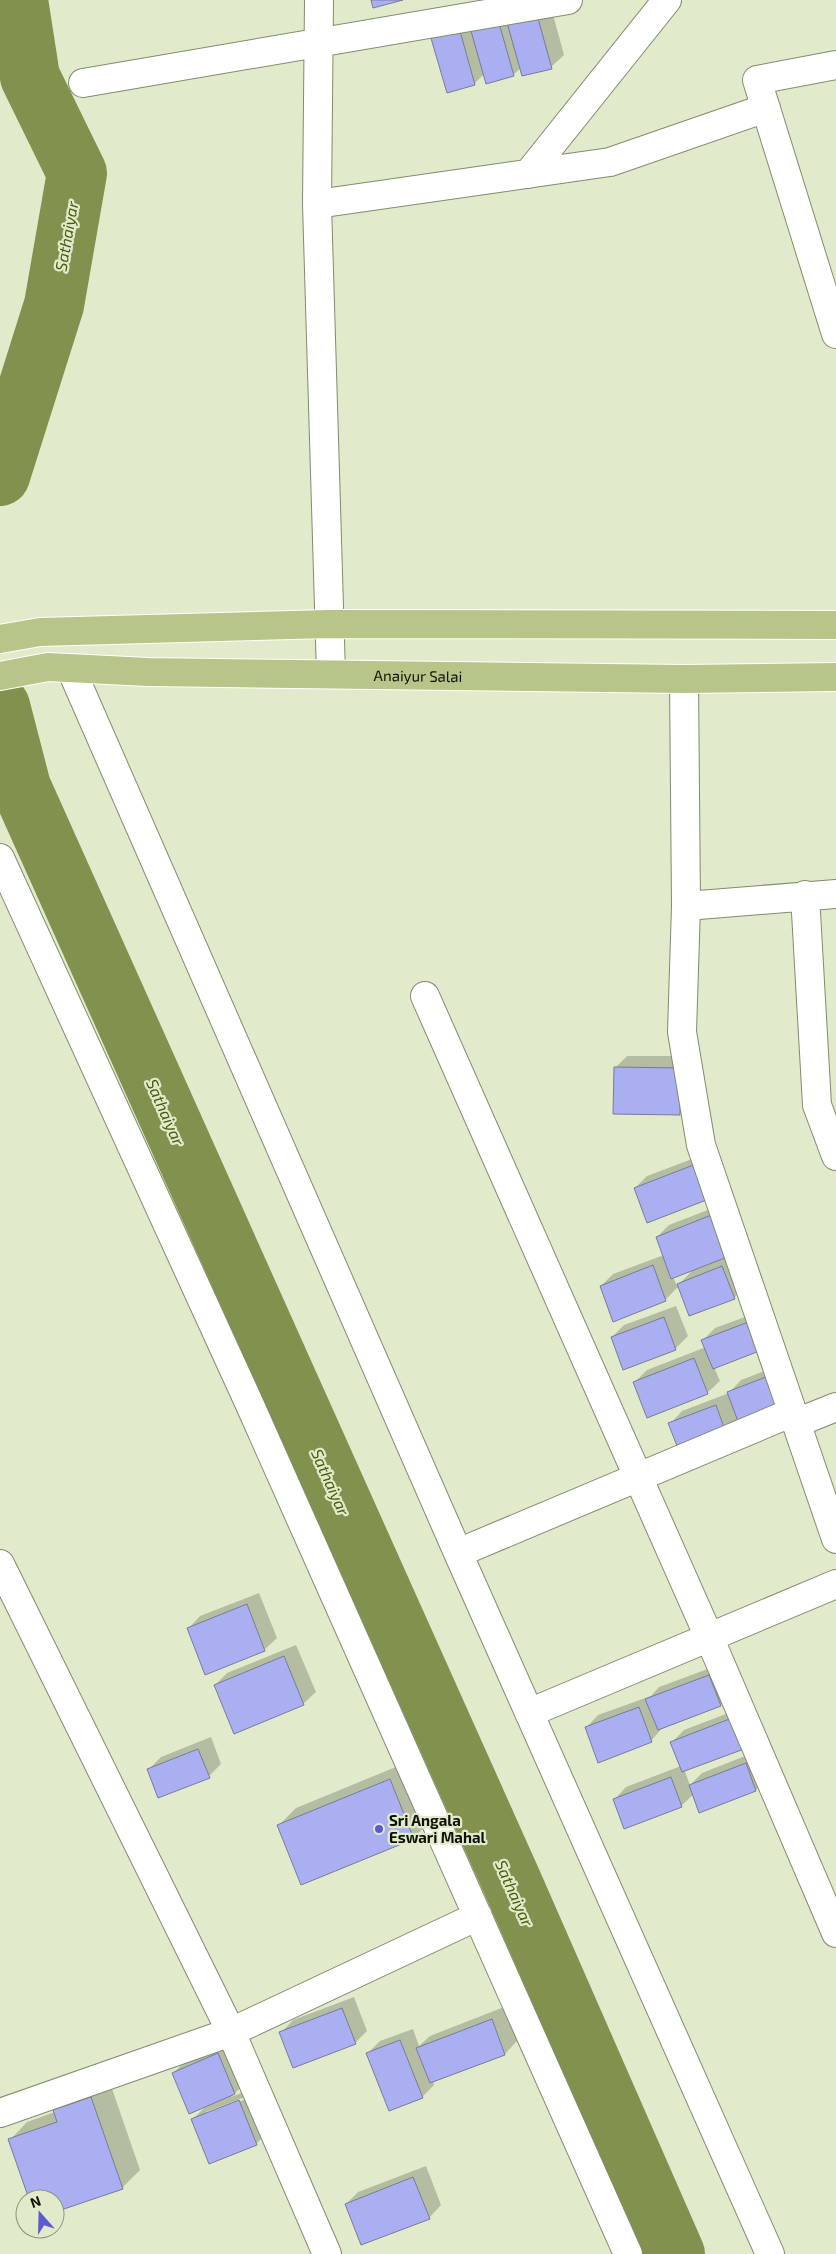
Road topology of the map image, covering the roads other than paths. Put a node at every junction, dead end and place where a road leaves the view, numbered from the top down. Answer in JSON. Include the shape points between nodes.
{"nodes":[{"id":1,"x":319,"y":0,"type":"edge"},
{"id":2,"x":568,"y":0,"type":"edge"},
{"id":3,"x":667,"y":0,"type":"edge"},
{"id":4,"x":319,"y":42,"type":"junction"},
{"id":5,"x":836,"y":65,"type":"edge"},
{"id":6,"x":83,"y":83,"type":"dead end"},
{"id":7,"x":766,"y":108,"type":"junction"},
{"id":8,"x":528,"y":174,"type":"junction"},
{"id":9,"x":317,"y":204,"type":"junction"},
{"id":10,"x":836,"y":334,"type":"edge"},
{"id":11,"x":329,"y":624,"type":"junction"},
{"id":12,"x":836,"y":625,"type":"edge"},
{"id":13,"x":0,"y":639,"type":"edge"},
{"id":14,"x":59,"y":668,"type":"junction"},
{"id":15,"x":331,"y":674,"type":"junction"},
{"id":16,"x":0,"y":676,"type":"edge"},
{"id":17,"x":836,"y":677,"type":"edge"},
{"id":18,"x":684,"y":679,"type":"junction"},
{"id":19,"x":0,"y":858,"type":"edge"},
{"id":20,"x":836,"y":894,"type":"edge"},
{"id":21,"x":805,"y":895,"type":"junction"},
{"id":22,"x":686,"y":906,"type":"junction"},
{"id":23,"x":425,"y":996,"type":"dead end"},
{"id":24,"x":836,"y":1156,"type":"edge"},
{"id":25,"x":836,"y":1407,"type":"edge"},
{"id":26,"x":794,"y":1417,"type":"junction"},
{"id":27,"x":638,"y":1477,"type":"junction"},
{"id":28,"x":836,"y":1539,"type":"edge"},
{"id":29,"x":458,"y":1553,"type":"junction"},
{"id":30,"x":0,"y":1564,"type":"edge"},
{"id":31,"x":836,"y":1584,"type":"edge"},
{"id":32,"x":709,"y":1637,"type":"junction"},
{"id":33,"x":529,"y":1713,"type":"junction"},
{"id":34,"x":478,"y":1916,"type":"junction"},
{"id":35,"x":836,"y":1932,"type":"edge"},
{"id":36,"x":231,"y":2032,"type":"junction"},
{"id":37,"x":0,"y":2113,"type":"edge"},
{"id":38,"x":327,"y":2254,"type":"edge"},
{"id":39,"x":628,"y":2254,"type":"edge"},
{"id":40,"x":770,"y":2254,"type":"edge"}],
"edges":[{"from":1,"to":4,"type":"street"},
{"from":2,"to":4,"type":"street"},
{"from":3,"to":8,"type":"street"},
{"from":4,"to":6,"type":"street"},
{"from":4,"to":9,"type":"street"},
{"from":5,"to":7,"type":"street","via":[[757,80]]},
{"from":7,"to":8,"type":"street","via":[[610,162]]},
{"from":7,"to":10,"type":"street"},
{"from":8,"to":9,"type":"street"},
{"from":9,"to":11,"type":"street"},
{"from":11,"to":12,"type":"main road"},
{"from":11,"to":13,"type":"main road","via":[[40,632]]},
{"from":11,"to":15,"type":"street"},
{"from":14,"to":15,"type":"main road","name":"Anaiyur Salai"},
{"from":14,"to":16,"type":"main road","name":"Anaiyur Salai"},
{"from":14,"to":29,"type":"street"},
{"from":15,"to":18,"type":"main road","name":"Anaiyur Salai"},
{"from":17,"to":18,"type":"main road","name":"Anaiyur Salai"},
{"from":18,"to":22,"type":"street"},
{"from":19,"to":34,"type":"street","via":[[246,1396]]},
{"from":20,"to":21,"type":"street"},
{"from":21,"to":22,"type":"street"},
{"from":21,"to":24,"type":"street","via":[[817,1104]]},
{"from":22,"to":26,"type":"street","via":[[682,1032],[701,1146]]},
{"from":23,"to":27,"type":"street"},
{"from":25,"to":26,"type":"street"},
{"from":26,"to":27,"type":"street"},
{"from":26,"to":28,"type":"street"},
{"from":27,"to":29,"type":"street"},
{"from":27,"to":32,"type":"street"},
{"from":29,"to":33,"type":"street"},
{"from":30,"to":36,"type":"street"},
{"from":31,"to":32,"type":"street"},
{"from":32,"to":33,"type":"street"},
{"from":32,"to":35,"type":"street"},
{"from":33,"to":40,"type":"street"},
{"from":34,"to":36,"type":"street"},
{"from":34,"to":39,"type":"street"},
{"from":36,"to":37,"type":"street"},
{"from":36,"to":38,"type":"street"}]}
